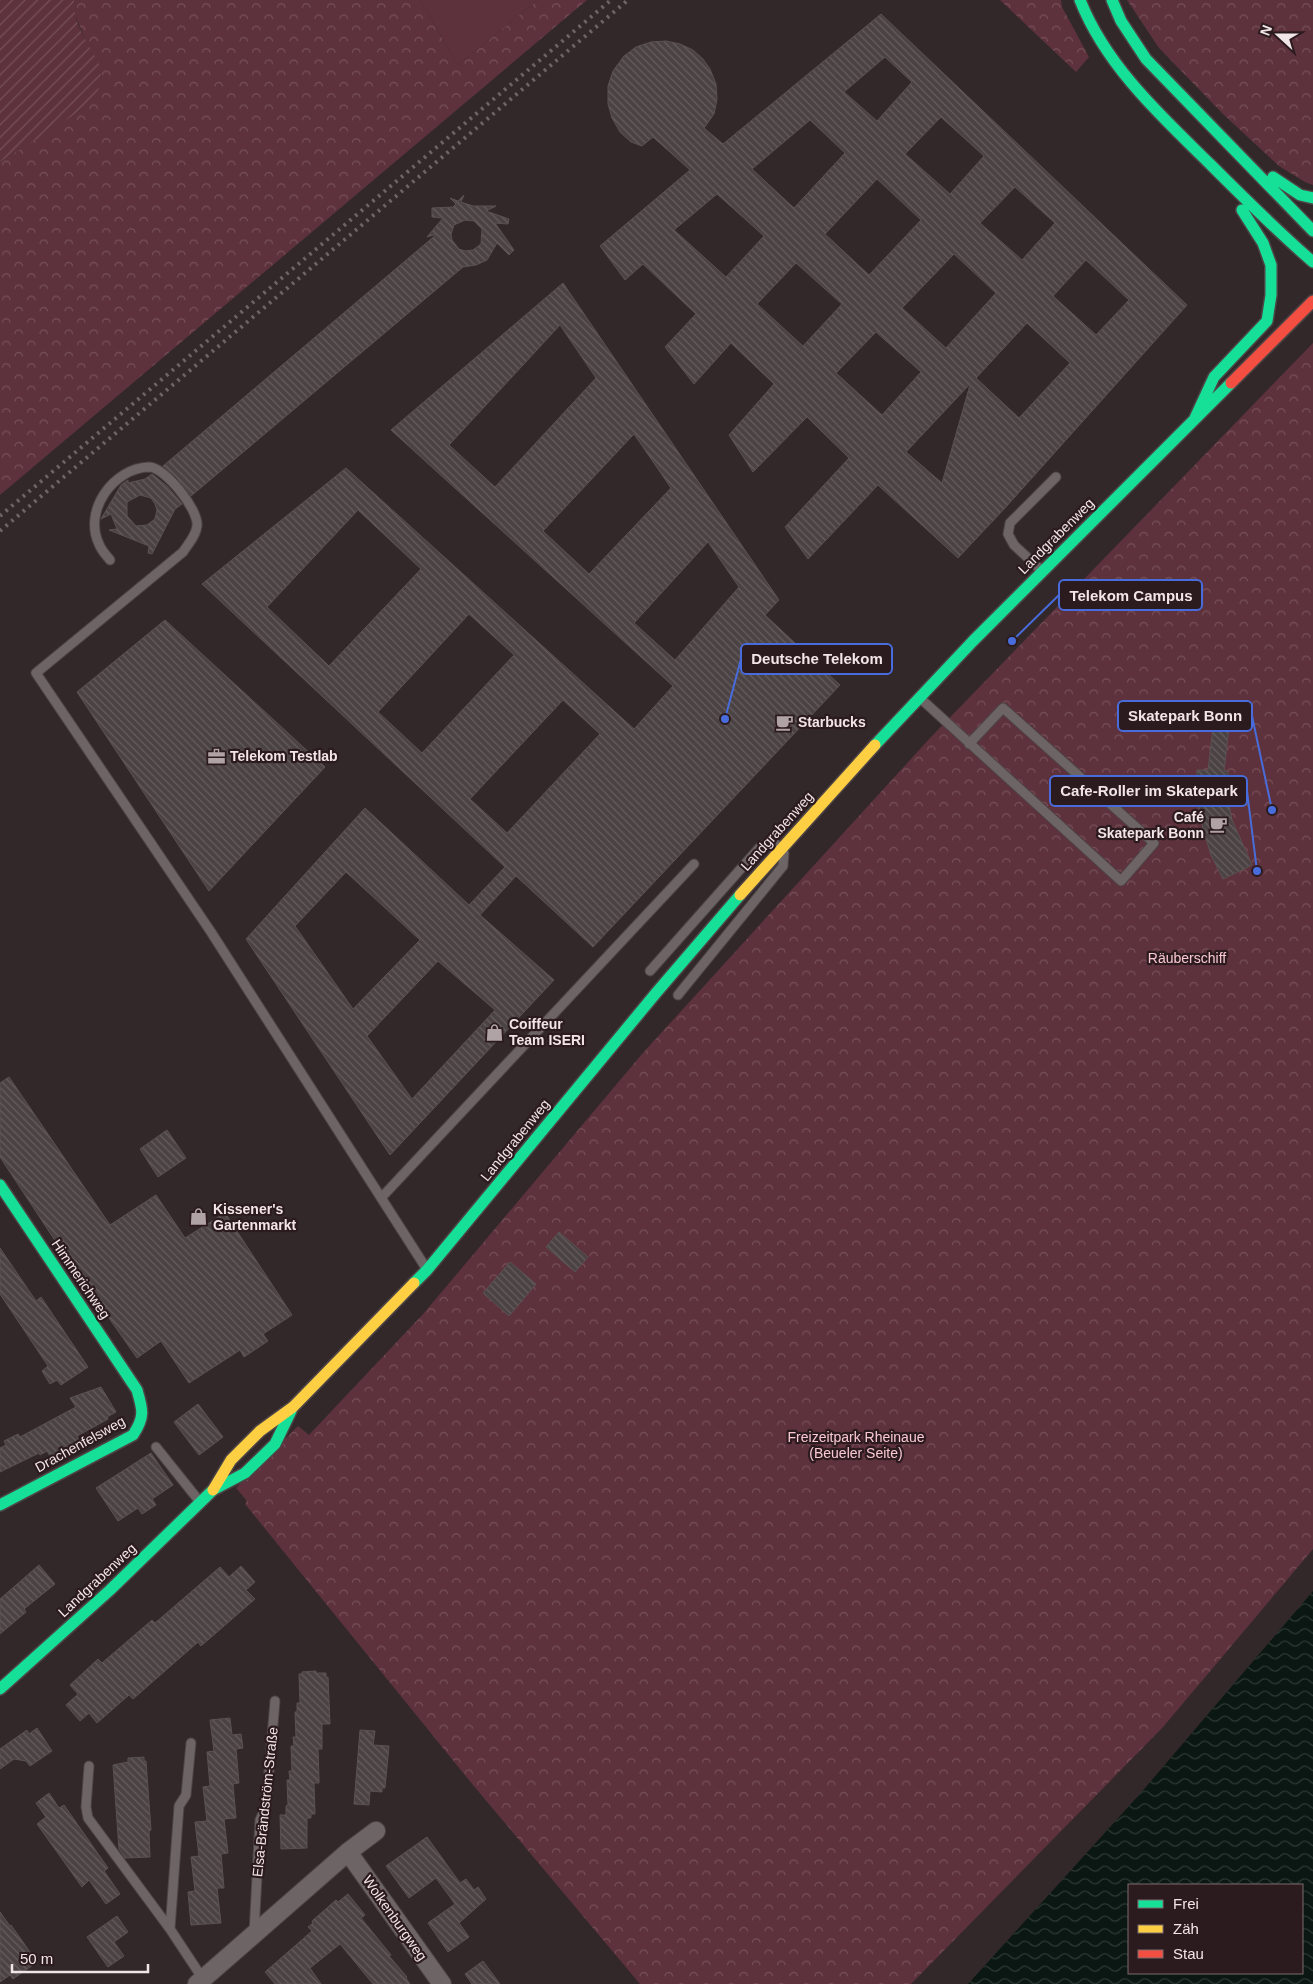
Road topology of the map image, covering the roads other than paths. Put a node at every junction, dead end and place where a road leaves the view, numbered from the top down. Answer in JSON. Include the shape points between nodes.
{"nodes":[{"id":1,"x":1080,"y":0,"type":"edge"},
{"id":2,"x":1112,"y":0,"type":"edge"},
{"id":3,"x":1226,"y":139,"type":"junction"},
{"id":4,"x":1186,"y":141,"type":"junction"},
{"id":5,"x":1313,"y":198,"type":"edge"},
{"id":6,"x":1313,"y":231,"type":"edge"},
{"id":7,"x":1313,"y":262,"type":"edge"},
{"id":8,"x":1313,"y":301,"type":"edge"},
{"id":9,"x":1195,"y":418,"type":"junction"},
{"id":10,"x":1056,"y":477,"type":"dead end"},
{"id":11,"x":110,"y":560,"type":"dead end"},
{"id":12,"x":1042,"y":571,"type":"junction"},
{"id":13,"x":920,"y":698,"type":"junction"},
{"id":14,"x":969,"y":744,"type":"junction"},
{"id":15,"x":784,"y":844,"type":"junction"},
{"id":16,"x":694,"y":864,"type":"dead end"},
{"id":17,"x":650,"y":971,"type":"dead end"},
{"id":18,"x":678,"y":995,"type":"dead end"},
{"id":19,"x":0,"y":1185,"type":"edge"},
{"id":20,"x":381,"y":1198,"type":"junction"},
{"id":21,"x":427,"y":1270,"type":"junction"},
{"id":22,"x":137,"y":1390,"type":"joint"},
{"id":23,"x":293,"y":1408,"type":"junction"},
{"id":24,"x":156,"y":1447,"type":"dead end"},
{"id":25,"x":213,"y":1490,"type":"junction"},
{"id":26,"x":201,"y":1502,"type":"junction"},
{"id":27,"x":0,"y":1505,"type":"edge"},
{"id":28,"x":0,"y":1689,"type":"edge"},
{"id":29,"x":276,"y":1701,"type":"dead end"},
{"id":30,"x":192,"y":1743,"type":"dead end"},
{"id":31,"x":89,"y":1766,"type":"dead end"},
{"id":32,"x":376,"y":1831,"type":"dead end"},
{"id":33,"x":348,"y":1852,"type":"junction"},
{"id":34,"x":170,"y":1930,"type":"junction"},
{"id":35,"x":254,"y":1933,"type":"junction"},
{"id":36,"x":200,"y":1981,"type":"edge"},
{"id":37,"x":442,"y":1984,"type":"edge"}],
"edges":[{"from":1,"to":4,"type":"main road","via":[[1087,20],[1107,54]]},
{"from":2,"to":3,"type":"main road","via":[[1136,44],[1163,78]]},
{"from":3,"to":5,"type":"main road","via":[[1271,175],[1300,194]]},
{"from":3,"to":6,"type":"main road"},
{"from":4,"to":7,"type":"main road"},
{"from":4,"to":9,"type":"main road","via":[[1233,196],[1263,243],[1271,265],[1267,321],[1214,377]]},
{"from":8,"to":9,"type":"main road","name":"Landgrabenweg"},
{"from":9,"to":12,"type":"main road","name":"Landgrabenweg"},
{"from":10,"to":12,"type":"lane","via":[[1010,523],[1008,534],[1014,545]]},
{"from":11,"to":20,"type":"lane","via":[[98,544],[95,531],[100,500],[126,473],[150,467],[159,469],[191,506],[198,524],[195,534],[183,552],[36,673],[211,932]]},
{"from":12,"to":13,"type":"main road","name":"Landgrabenweg"},
{"from":13,"to":14,"type":"lane"},
{"from":13,"to":15,"type":"main road","name":"Landgrabenweg"},
{"from":14,"to":14,"type":"lane","via":[[1121,881],[1154,843],[1003,708]]},
{"from":15,"to":17,"type":"lane","via":[[761,846]]},
{"from":15,"to":18,"type":"lane","via":[[783,866]]},
{"from":15,"to":21,"type":"main road","name":"Landgrabenweg"},
{"from":16,"to":20,"type":"lane"},
{"from":19,"to":22,"type":"main road","name":"Himmerichweg"},
{"from":20,"to":21,"type":"lane"},
{"from":21,"to":23,"type":"main road","name":"Landgrabenweg"},
{"from":22,"to":27,"type":"main road","name":"Drachenfelsweg","via":[[144,1414],[133,1435]]},
{"from":23,"to":25,"type":"main road","name":"Landgrabenweg","via":[[260,1431],[231,1460]]},
{"from":23,"to":25,"type":"main road","name":"Landgrabenweg","via":[[275,1444],[245,1474]]},
{"from":24,"to":26,"type":"lane"},
{"from":25,"to":26,"type":"main road","name":"Landgrabenweg"},
{"from":26,"to":28,"type":"main road","name":"Landgrabenweg"},
{"from":29,"to":35,"type":"lane","name":"Elsa-Brändström-Straße","via":[[266,1807],[260,1820]]},
{"from":30,"to":34,"type":"lane","via":[[186,1795],[179,1806]]},
{"from":31,"to":34,"type":"lane","via":[[88,1818]]},
{"from":32,"to":33,"type":"street"},
{"from":33,"to":35,"type":"street"},
{"from":33,"to":37,"type":"street","name":"Wolkenburgweg"},
{"from":34,"to":36,"type":"lane"},
{"from":35,"to":36,"type":"street"}]}
